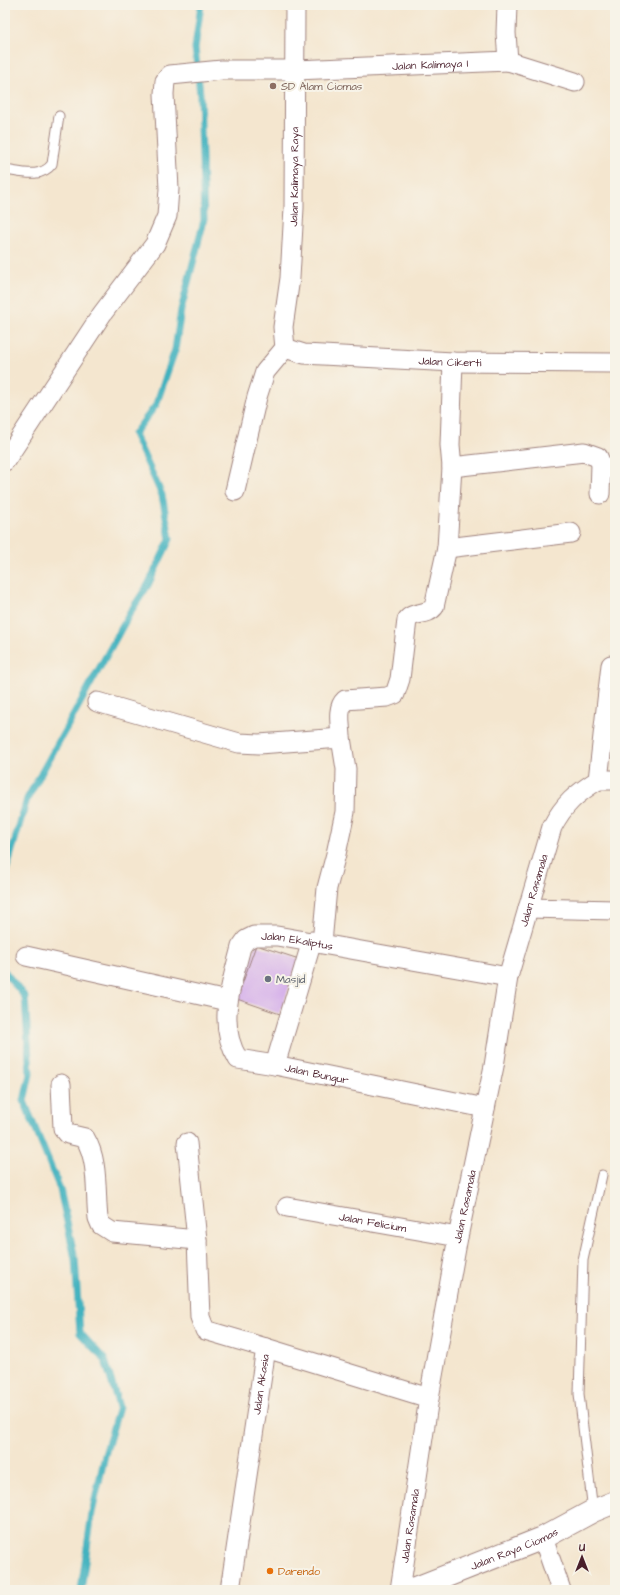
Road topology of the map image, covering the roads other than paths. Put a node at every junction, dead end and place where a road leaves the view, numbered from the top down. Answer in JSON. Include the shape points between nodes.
{"nodes":[{"id":1,"x":295,"y":5,"type":"edge"},
{"id":2,"x":507,"y":5,"type":"edge"},
{"id":3,"x":508,"y":61,"type":"junction"},
{"id":4,"x":296,"y":70,"type":"junction"},
{"id":5,"x":575,"y":82,"type":"dead end"},
{"id":6,"x":59,"y":116,"type":"dead end"},
{"id":7,"x":5,"y":170,"type":"edge"},
{"id":8,"x":285,"y":348,"type":"junction"},
{"id":9,"x":453,"y":362,"type":"junction"},
{"id":10,"x":615,"y":363,"type":"edge"},
{"id":11,"x":5,"y":461,"type":"edge"},
{"id":12,"x":452,"y":467,"type":"junction"},
{"id":13,"x":235,"y":491,"type":"dead end"},
{"id":14,"x":600,"y":494,"type":"dead end"},
{"id":15,"x":571,"y":533,"type":"dead end"},
{"id":16,"x":447,"y":548,"type":"junction"},
{"id":17,"x":611,"y":665,"type":"dead end"},
{"id":18,"x":97,"y":702,"type":"dead end"},
{"id":19,"x":341,"y":738,"type":"junction"},
{"id":20,"x":607,"y":780,"type":"edge"},
{"id":21,"x":528,"y":908,"type":"junction"},
{"id":22,"x":615,"y":910,"type":"edge"},
{"id":23,"x":317,"y":942,"type":"junction"},
{"id":24,"x":26,"y":956,"type":"dead end"},
{"id":25,"x":508,"y":977,"type":"junction"},
{"id":26,"x":227,"y":1001,"type":"junction"},
{"id":27,"x":275,"y":1065,"type":"junction"},
{"id":28,"x":61,"y":1084,"type":"dead end"},
{"id":29,"x":485,"y":1108,"type":"junction"},
{"id":30,"x":187,"y":1143,"type":"dead end"},
{"id":31,"x":602,"y":1176,"type":"dead end"},
{"id":32,"x":287,"y":1207,"type":"dead end"},
{"id":33,"x":458,"y":1237,"type":"junction"},
{"id":34,"x":197,"y":1240,"type":"junction"},
{"id":35,"x":266,"y":1348,"type":"junction"},
{"id":36,"x":429,"y":1398,"type":"junction"},
{"id":37,"x":615,"y":1502,"type":"edge"},
{"id":38,"x":593,"y":1511,"type":"junction"},
{"id":39,"x":543,"y":1538,"type":"junction"},
{"id":40,"x":230,"y":1590,"type":"edge"},
{"id":41,"x":400,"y":1590,"type":"edge"},
{"id":42,"x":411,"y":1590,"type":"edge"},
{"id":43,"x":561,"y":1590,"type":"edge"}],
"edges":[{"from":1,"to":4,"type":"street","name":"Jalan Kalimaya Raya"},
{"from":2,"to":3,"type":"street"},
{"from":3,"to":4,"type":"street","name":"Jalan Kalimaya I"},
{"from":3,"to":5,"type":"street","name":"Jalan Kalimaya I"},
{"from":4,"to":8,"type":"street","name":"Jalan Kalimaya Raya","via":[[294,208],[290,278],[283,327]]},
{"from":4,"to":11,"type":"street","name":"Jalan Kalimaya I","via":[[195,72],[170,75],[165,81],[169,189],[167,216],[155,244],[102,314]]},
{"from":6,"to":7,"type":"lane","via":[[52,164],[47,170],[39,173]]},
{"from":8,"to":9,"type":"street","name":"Jalan Cikerti","via":[[304,354]]},
{"from":8,"to":13,"type":"street","via":[[265,372]]},
{"from":9,"to":10,"type":"street","name":"Jalan Cikerti"},
{"from":9,"to":12,"type":"street","via":[[450,445]]},
{"from":12,"to":14,"type":"street","via":[[584,452],[598,458],[601,464]]},
{"from":12,"to":16,"type":"street"},
{"from":15,"to":16,"type":"street"},
{"from":16,"to":19,"type":"street","name":"Jalan Bungur","via":[[434,607],[430,612],[412,616],[408,620],[400,679],[395,694],[387,697],[345,700],[340,708]]},
{"from":17,"to":20,"type":"street"},
{"from":18,"to":19,"type":"street","via":[[239,743],[266,744]]},
{"from":19,"to":23,"type":"street","name":"Jalan Bungur","via":[[346,769],[344,812]]},
{"from":20,"to":21,"type":"street","name":"Jalan Rasamala","via":[[580,792],[561,810],[552,828]]},
{"from":21,"to":22,"type":"street"},
{"from":21,"to":25,"type":"street","name":"Jalan Rasamala"},
{"from":23,"to":25,"type":"street","name":"Jalan Ekaliptus"},
{"from":23,"to":26,"type":"street","name":"Jalan Ekaliptus","via":[[265,935],[246,940],[241,947]]},
{"from":23,"to":27,"type":"street","name":"Jalan Bungur"},
{"from":24,"to":26,"type":"street"},
{"from":25,"to":29,"type":"street","name":"Jalan Rasamala"},
{"from":26,"to":27,"type":"street","name":"Jalan Ekaliptus","via":[[230,1037],[238,1059]]},
{"from":27,"to":29,"type":"street","name":"Jalan Bungur"},
{"from":28,"to":34,"type":"street","via":[[63,1128],[68,1134],[85,1138],[94,1160],[98,1218],[101,1225],[112,1232]]},
{"from":29,"to":33,"type":"street","name":"Jalan Rasamala"},
{"from":30,"to":34,"type":"street"},
{"from":31,"to":38,"type":"lane","via":[[583,1260],[579,1394]]},
{"from":32,"to":33,"type":"street","name":"Jalan Felicium"},
{"from":33,"to":36,"type":"street","name":"Jalan Rasamala"},
{"from":34,"to":35,"type":"street","via":[[200,1317],[206,1330]]},
{"from":35,"to":36,"type":"street","name":"Jalan Akasia"},
{"from":35,"to":40,"type":"street","name":"Jalan Akasia"},
{"from":36,"to":41,"type":"street","name":"Jalan Rasamala"},
{"from":37,"to":38,"type":"main road","name":"Jalan Raya Ciomas"},
{"from":38,"to":39,"type":"main road","name":"Jalan Raya Ciomas"},
{"from":39,"to":42,"type":"main road","name":"Jalan Raya Ciomas"},
{"from":39,"to":43,"type":"street"}]}
